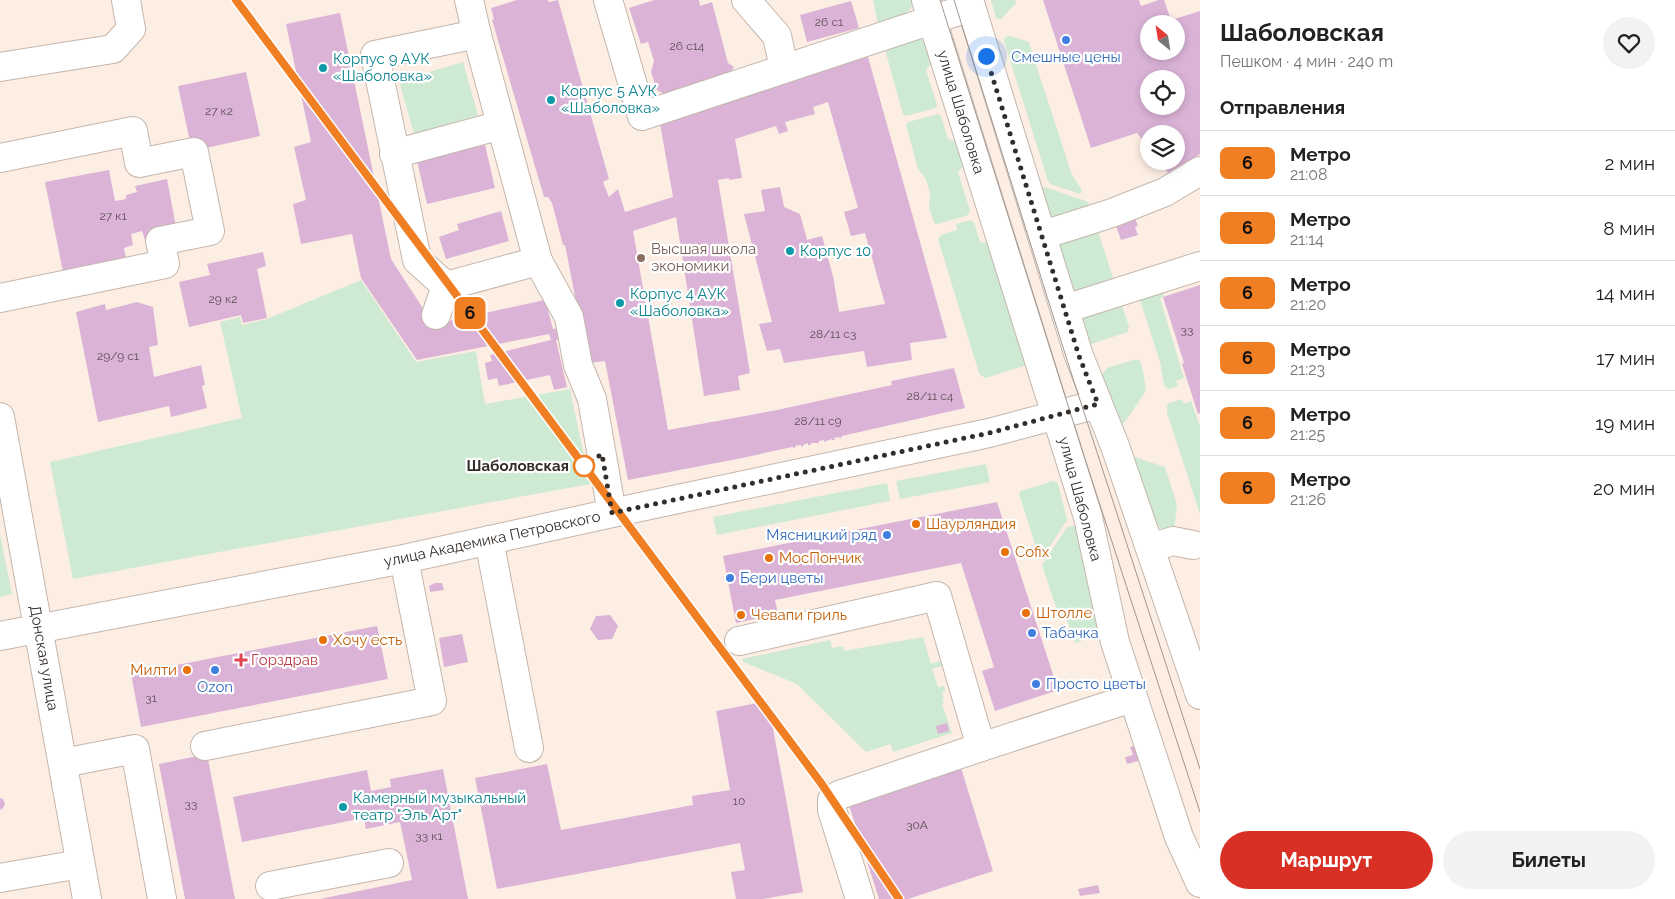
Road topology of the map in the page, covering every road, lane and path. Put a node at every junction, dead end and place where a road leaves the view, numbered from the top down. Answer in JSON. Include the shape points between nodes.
{"nodes":[{"id":1,"x":126,"y":0,"type":"edge"},
{"id":2,"x":469,"y":0,"type":"edge"},
{"id":3,"x":608,"y":0,"type":"edge"},
{"id":4,"x":746,"y":0,"type":"edge"},
{"id":5,"x":970,"y":4,"type":"edge"},
{"id":6,"x":929,"y":10,"type":"edge"},
{"id":7,"x":476,"y":34,"type":"junction"},
{"id":8,"x":0,"y":67,"type":"edge"},
{"id":9,"x":784,"y":68,"type":"junction"},
{"id":10,"x":501,"y":125,"type":"junction"},
{"id":11,"x":394,"y":154,"type":"junction"},
{"id":12,"x":0,"y":158,"type":"edge"},
{"id":13,"x":1200,"y":171,"type":"edge"},
{"id":14,"x":1043,"y":235,"type":"junction"},
{"id":15,"x":538,"y":261,"type":"junction"},
{"id":16,"x":1200,"y":266,"type":"edge"},
{"id":17,"x":446,"y":286,"type":"junction"},
{"id":18,"x":0,"y":298,"type":"edge"},
{"id":19,"x":1065,"y":309,"type":"junction"},
{"id":20,"x":436,"y":315,"type":"dead end"},
{"id":21,"x":1098,"y":404,"type":"junction"},
{"id":22,"x":1057,"y":415,"type":"junction"},
{"id":23,"x":0,"y":417,"type":"edge"},
{"id":24,"x":612,"y":513,"type":"junction"},
{"id":25,"x":489,"y":540,"type":"junction"},
{"id":26,"x":1193,"y":544,"type":"dead end"},
{"id":27,"x":1150,"y":548,"type":"junction"},
{"id":28,"x":404,"y":559,"type":"junction"},
{"id":29,"x":38,"y":628,"type":"junction"},
{"id":30,"x":0,"y":636,"type":"edge"},
{"id":31,"x":739,"y":641,"type":"dead end"},
{"id":32,"x":1200,"y":695,"type":"edge"},
{"id":33,"x":1132,"y":698,"type":"junction"},
{"id":34,"x":205,"y":746,"type":"dead end"},
{"id":35,"x":981,"y":747,"type":"junction"},
{"id":36,"x":529,"y":748,"type":"dead end"},
{"id":37,"x":63,"y":763,"type":"junction"},
{"id":38,"x":389,"y":863,"type":"dead end"},
{"id":39,"x":80,"y":864,"type":"junction"},
{"id":40,"x":0,"y":878,"type":"edge"},
{"id":41,"x":1200,"y":883,"type":"edge"},
{"id":42,"x":270,"y":886,"type":"dead end"},
{"id":43,"x":303,"y":890,"type":"edge"},
{"id":44,"x":87,"y":899,"type":"edge"},
{"id":45,"x":162,"y":899,"type":"edge"},
{"id":46,"x":860,"y":899,"type":"edge"}],
"edges":[{"from":1,"to":8,"type":"main road","via":[[131,30],[114,49]]},
{"from":2,"to":7,"type":"main road"},
{"from":3,"to":9,"type":"main road","via":[[642,116]]},
{"from":4,"to":9,"type":"main road","via":[[777,36]]},
{"from":5,"to":6,"type":"main road"},
{"from":5,"to":14,"type":"main road"},
{"from":6,"to":9,"type":"main road"},
{"from":6,"to":22,"type":"main road","name":"улица Шаболовка"},
{"from":7,"to":10,"type":"main road"},
{"from":7,"to":11,"type":"main road","via":[[375,56]]},
{"from":10,"to":11,"type":"main road"},
{"from":10,"to":15,"type":"main road"},
{"from":11,"to":17,"type":"main road","via":[[417,260]]},
{"from":12,"to":18,"type":"main road","via":[[132,131],[139,163],[194,152],[210,231],[160,241],[165,264]]},
{"from":13,"to":14,"type":"main road","via":[[1165,192]]},
{"from":14,"to":19,"type":"main road"},
{"from":15,"to":17,"type":"main road"},
{"from":15,"to":24,"type":"main road","via":[[569,317],[578,365],[592,399]]},
{"from":16,"to":19,"type":"main road"},
{"from":17,"to":20,"type":"main road"},
{"from":19,"to":21,"type":"main road"},
{"from":21,"to":22,"type":"main road","name":"улица Академика Петровского"},
{"from":21,"to":27,"type":"main road"},
{"from":22,"to":24,"type":"main road","name":"улица Академика Петровского","via":[[989,433]]},
{"from":22,"to":33,"type":"main road","name":"улица Шаболовка","via":[[1088,517],[1115,642]]},
{"from":23,"to":29,"type":"main road","name":"Донская улица"},
{"from":24,"to":25,"type":"main road","name":"улица Академика Петровского"},
{"from":25,"to":28,"type":"main road","name":"улица Академика Петровского"},
{"from":25,"to":36,"type":"main road"},
{"from":26,"to":27,"type":"main road","via":[[1174,542]]},
{"from":27,"to":32,"type":"main road"},
{"from":28,"to":29,"type":"main road","name":"улица Академика Петровского"},
{"from":28,"to":34,"type":"main road","via":[[432,701]]},
{"from":29,"to":30,"type":"main road","name":"улица Академика Петровского"},
{"from":29,"to":37,"type":"main road","name":"Донская улица"},
{"from":31,"to":35,"type":"main road","via":[[937,596]]},
{"from":33,"to":35,"type":"main road"},
{"from":33,"to":41,"type":"main road","name":"улица Шаболовка","via":[[1179,837]]},
{"from":35,"to":46,"type":"main road","via":[[832,800],[832,810]]},
{"from":37,"to":39,"type":"main road","name":"Донская улица"},
{"from":37,"to":45,"type":"main road","via":[[135,749]]},
{"from":38,"to":43,"type":"main road"},
{"from":39,"to":40,"type":"main road"},
{"from":39,"to":44,"type":"main road","name":"Донская улица"},
{"from":42,"to":43,"type":"main road"}]}
